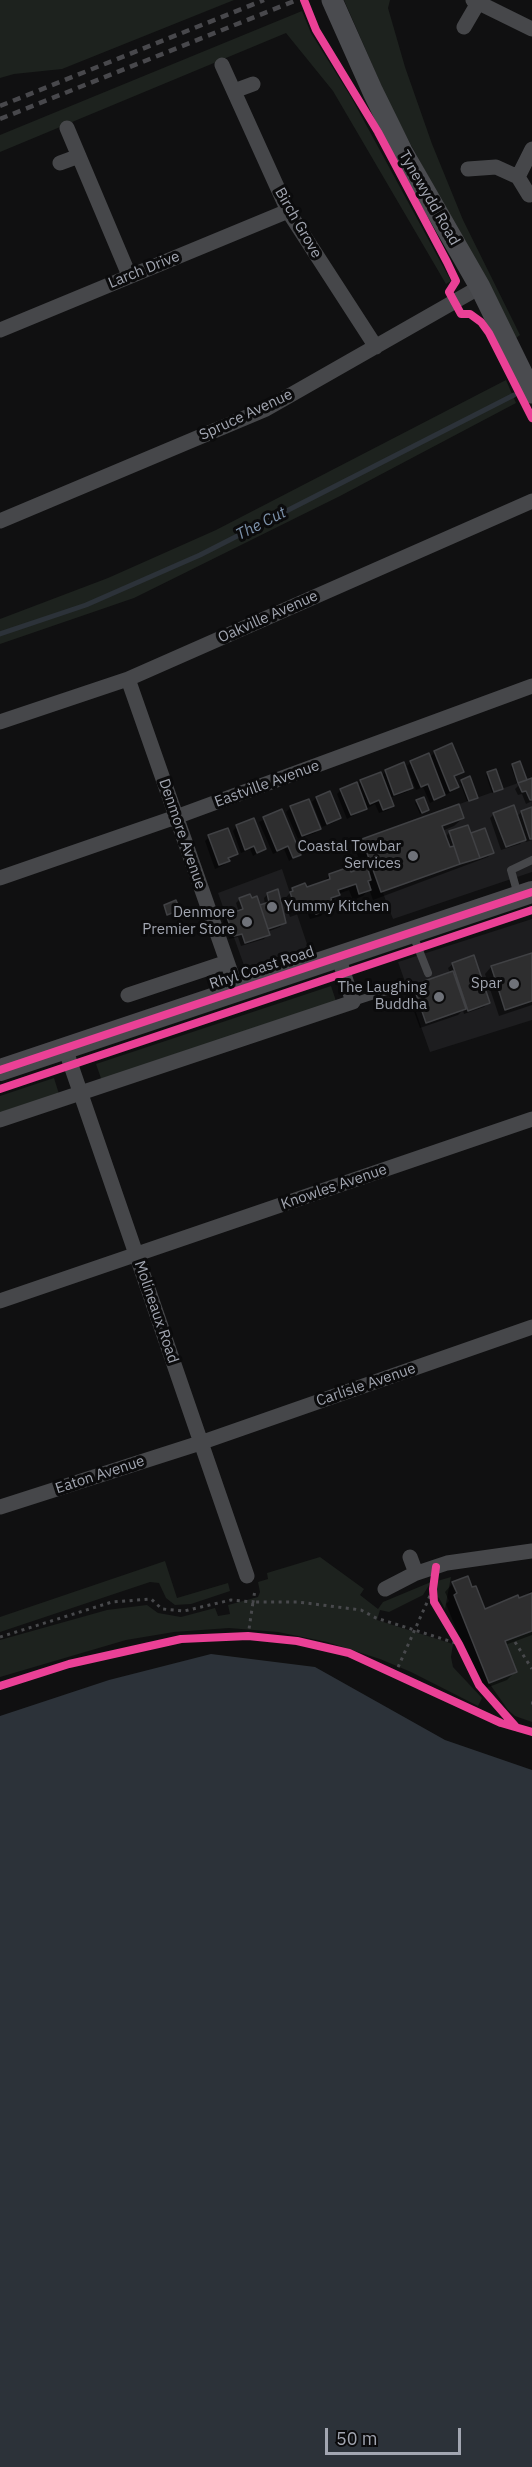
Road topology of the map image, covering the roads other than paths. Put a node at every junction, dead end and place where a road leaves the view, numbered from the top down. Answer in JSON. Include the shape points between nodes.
{"nodes":[{"id":1,"x":332,"y":0,"type":"edge"},
{"id":2,"x":476,"y":1,"type":"edge"},
{"id":3,"x":464,"y":27,"type":"dead end"},
{"id":4,"x":532,"y":29,"type":"edge"},
{"id":5,"x":222,"y":65,"type":"dead end"},
{"id":6,"x":253,"y":84,"type":"dead end"},
{"id":7,"x":234,"y":91,"type":"junction"},
{"id":8,"x":67,"y":128,"type":"dead end"},
{"id":9,"x":532,"y":150,"type":"edge"},
{"id":10,"x":79,"y":156,"type":"junction"},
{"id":11,"x":60,"y":163,"type":"dead end"},
{"id":12,"x":468,"y":169,"type":"dead end"},
{"id":13,"x":518,"y":177,"type":"junction"},
{"id":14,"x":529,"y":195,"type":"dead end"},
{"id":15,"x":288,"y":211,"type":"junction"},
{"id":16,"x":129,"y":275,"type":"junction"},
{"id":17,"x":480,"y":287,"type":"junction"},
{"id":18,"x":0,"y":330,"type":"edge"},
{"id":19,"x":376,"y":346,"type":"junction"},
{"id":20,"x":532,"y":393,"type":"edge"},
{"id":21,"x":532,"y":501,"type":"edge"},
{"id":22,"x":0,"y":520,"type":"edge"},
{"id":23,"x":128,"y":679,"type":"junction"},
{"id":24,"x":532,"y":686,"type":"edge"},
{"id":25,"x":0,"y":722,"type":"edge"},
{"id":26,"x":177,"y":817,"type":"junction"},
{"id":27,"x":532,"y":860,"type":"edge"},
{"id":28,"x":0,"y":878,"type":"edge"},
{"id":29,"x":525,"y":894,"type":"edge"},
{"id":30,"x":412,"y":932,"type":"junction"},
{"id":31,"x":338,"y":956,"type":"junction"},
{"id":32,"x":227,"y":962,"type":"junction"},
{"id":33,"x":428,"y":972,"type":"dead end"},
{"id":34,"x":402,"y":986,"type":"dead end"},
{"id":35,"x":237,"y":990,"type":"junction"},
{"id":36,"x":128,"y":995,"type":"dead end"},
{"id":37,"x":353,"y":1002,"type":"junction"},
{"id":38,"x":65,"y":1048,"type":"junction"},
{"id":39,"x":0,"y":1070,"type":"edge"},
{"id":40,"x":80,"y":1093,"type":"junction"},
{"id":41,"x":532,"y":1119,"type":"edge"},
{"id":42,"x":0,"y":1120,"type":"edge"},
{"id":43,"x":137,"y":1254,"type":"junction"},
{"id":44,"x":0,"y":1300,"type":"edge"},
{"id":45,"x":532,"y":1327,"type":"edge"},
{"id":46,"x":200,"y":1443,"type":"junction"},
{"id":47,"x":0,"y":1507,"type":"edge"},
{"id":48,"x":532,"y":1551,"type":"edge"},
{"id":49,"x":410,"y":1557,"type":"dead end"},
{"id":50,"x":416,"y":1573,"type":"junction"},
{"id":51,"x":247,"y":1576,"type":"dead end"},
{"id":52,"x":386,"y":1588,"type":"dead end"}],
"edges":[{"from":1,"to":17,"type":"street","name":"Tynewydd Road","via":[[402,151]]},
{"from":2,"to":3,"type":"street"},
{"from":2,"to":4,"type":"street"},
{"from":5,"to":7,"type":"street","name":"Birch Grove"},
{"from":6,"to":7,"type":"street"},
{"from":7,"to":15,"type":"street","name":"Birch Grove"},
{"from":8,"to":10,"type":"street"},
{"from":9,"to":13,"type":"street"},
{"from":10,"to":11,"type":"street"},
{"from":10,"to":16,"type":"street"},
{"from":12,"to":13,"type":"street","via":[[496,167]]},
{"from":13,"to":14,"type":"street"},
{"from":15,"to":16,"type":"street","name":"Larch Drive"},
{"from":15,"to":19,"type":"street","name":"Birch Grove"},
{"from":16,"to":18,"type":"street","name":"Larch Drive"},
{"from":17,"to":19,"type":"street","name":"Spruce Avenue"},
{"from":17,"to":20,"type":"street","name":"Tynewydd Road"},
{"from":19,"to":22,"type":"street","name":"Spruce Avenue","via":[[266,409]]},
{"from":21,"to":23,"type":"street","name":"Oakville Avenue"},
{"from":23,"to":25,"type":"street","name":"Oakville Avenue"},
{"from":23,"to":26,"type":"street","name":"Denmore Avenue"},
{"from":24,"to":26,"type":"street","name":"Eastville Avenue"},
{"from":26,"to":28,"type":"street","name":"Eastville Avenue"},
{"from":26,"to":32,"type":"street","name":"Denmore Avenue"},
{"from":27,"to":29,"type":"lane","via":[[511,870]]},
{"from":29,"to":30,"type":"main road","name":"Rhyl Coast Road"},
{"from":30,"to":31,"type":"main road","name":"Rhyl Coast Road"},
{"from":30,"to":33,"type":"lane"},
{"from":31,"to":35,"type":"main road","name":"Rhyl Coast Road"},
{"from":31,"to":37,"type":"street"},
{"from":32,"to":35,"type":"street","name":"Denmore Avenue"},
{"from":32,"to":36,"type":"street"},
{"from":34,"to":37,"type":"lane"},
{"from":35,"to":38,"type":"main road","name":"Rhyl Coast Road"},
{"from":37,"to":40,"type":"street"},
{"from":38,"to":39,"type":"main road","name":"Rhyl Coast Road"},
{"from":38,"to":40,"type":"street","name":"Molineaux Road"},
{"from":40,"to":42,"type":"street"},
{"from":40,"to":43,"type":"street","name":"Molineaux Road"},
{"from":41,"to":43,"type":"street","name":"Knowles Avenue"},
{"from":43,"to":44,"type":"street","name":"Knowles Avenue"},
{"from":43,"to":46,"type":"street","name":"Molineaux Road"},
{"from":45,"to":46,"type":"street","name":"Carlisle Avenue"},
{"from":46,"to":47,"type":"street","name":"Eaton Avenue"},
{"from":46,"to":51,"type":"street","name":"Molineaux Road"},
{"from":48,"to":50,"type":"street"},
{"from":49,"to":50,"type":"street"},
{"from":50,"to":52,"type":"street"}]}
